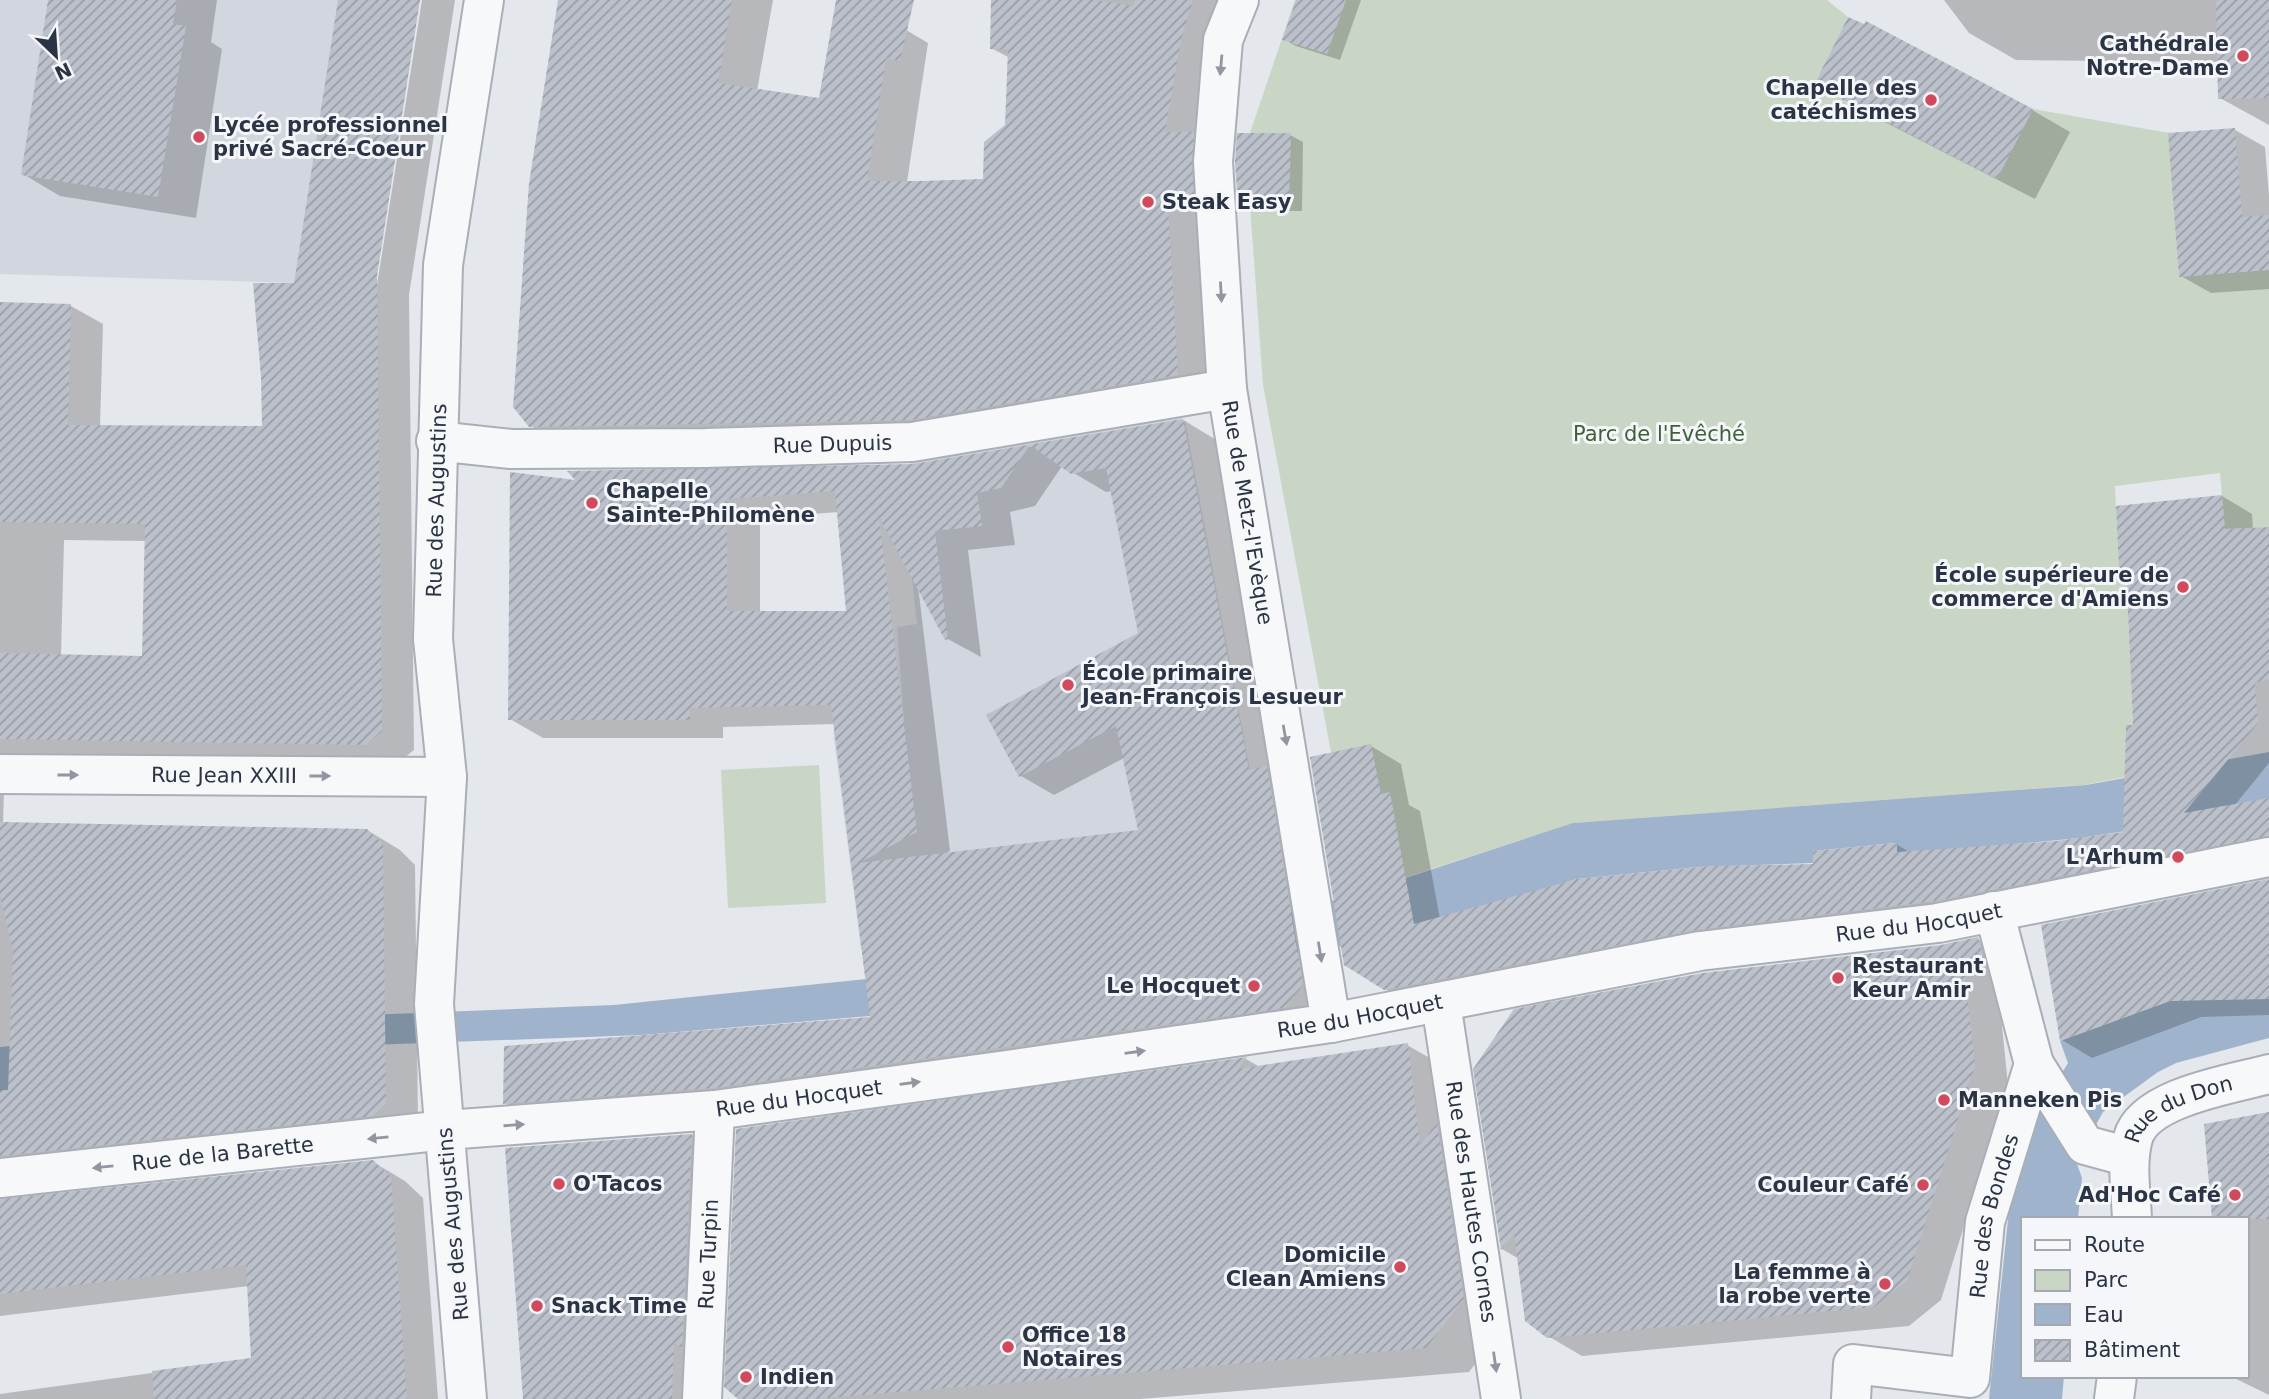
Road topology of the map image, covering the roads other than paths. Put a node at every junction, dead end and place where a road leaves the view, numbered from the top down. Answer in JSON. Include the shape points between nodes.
{"nodes":[{"id":1,"x":484,"y":0,"type":"edge"},
{"id":2,"x":1239,"y":0,"type":"edge"},
{"id":3,"x":1227,"y":389,"type":"junction"},
{"id":4,"x":436,"y":441,"type":"junction"},
{"id":5,"x":0,"y":774,"type":"edge"},
{"id":6,"x":447,"y":777,"type":"junction"},
{"id":7,"x":2269,"y":857,"type":"edge"},
{"id":8,"x":1994,"y":911,"type":"junction"},
{"id":9,"x":1441,"y":1003,"type":"junction"},
{"id":10,"x":1331,"y":1023,"type":"junction"},
{"id":11,"x":2034,"y":1064,"type":"junction"},
{"id":12,"x":2269,"y":1073,"type":"edge"},
{"id":13,"x":715,"y":1110,"type":"junction"},
{"id":14,"x":446,"y":1130,"type":"junction"},
{"id":15,"x":2129,"y":1157,"type":"junction"},
{"id":16,"x":0,"y":1178,"type":"edge"},
{"id":17,"x":2132,"y":1217,"type":"edge"},
{"id":18,"x":2117,"y":1378,"type":"edge"},
{"id":19,"x":467,"y":1399,"type":"edge"},
{"id":20,"x":702,"y":1399,"type":"edge"},
{"id":21,"x":1501,"y":1399,"type":"edge"},
{"id":22,"x":1851,"y":1399,"type":"edge"},
{"id":23,"x":2114,"y":1399,"type":"edge"}],
"edges":[{"from":1,"to":4,"type":"street","name":"Rue des Augustins","via":[[443,265]]},
{"from":2,"to":3,"type":"street","name":"Rue de Metz-l'Evèque","one_way":true,"via":[[1223,40],[1213,162]]},
{"from":3,"to":4,"type":"street","name":"Rue Dupuis","via":[[912,442],[512,449]]},
{"from":3,"to":10,"type":"street","name":"Rue de Metz-l'Evèque","one_way":true},
{"from":4,"to":6,"type":"street","name":"Rue des Augustins","via":[[433,639]]},
{"from":5,"to":6,"type":"street","name":"Rue Jean XXIII","one_way":true},
{"from":6,"to":14,"type":"street","name":"Rue des Augustins","via":[[434,1004]]},
{"from":7,"to":8,"type":"street","name":"Rue du Hocquet"},
{"from":8,"to":9,"type":"street","name":"Rue du Hocquet","via":[[1938,923],[1700,951]]},
{"from":8,"to":11,"type":"street"},
{"from":9,"to":10,"type":"street","name":"Rue du Hocquet"},
{"from":9,"to":21,"type":"street","name":"Rue des Hautes Cornes","one_way":true},
{"from":13,"to":10,"type":"street","name":"Rue du Hocquet","one_way":true},
{"from":11,"to":15,"type":"street","via":[[2085,1145]]},
{"from":11,"to":22,"type":"street","name":"Rue des Bondes","via":[[1985,1222],[1970,1378],[1853,1364]]},
{"from":12,"to":15,"type":"street","name":"Rue du Don","via":[[2175,1100],[2146,1115],[2134,1135]]},
{"from":14,"to":13,"type":"street","name":"Rue du Hocquet","one_way":true},
{"from":13,"to":20,"type":"street","name":"Rue Turpin"},
{"from":14,"to":16,"type":"street","name":"Rue de la Barette","one_way":true},
{"from":14,"to":19,"type":"street","name":"Rue des Augustins"},
{"from":15,"to":17,"type":"street","name":"Rue du Don"},
{"from":18,"to":23,"type":"street"}]}
